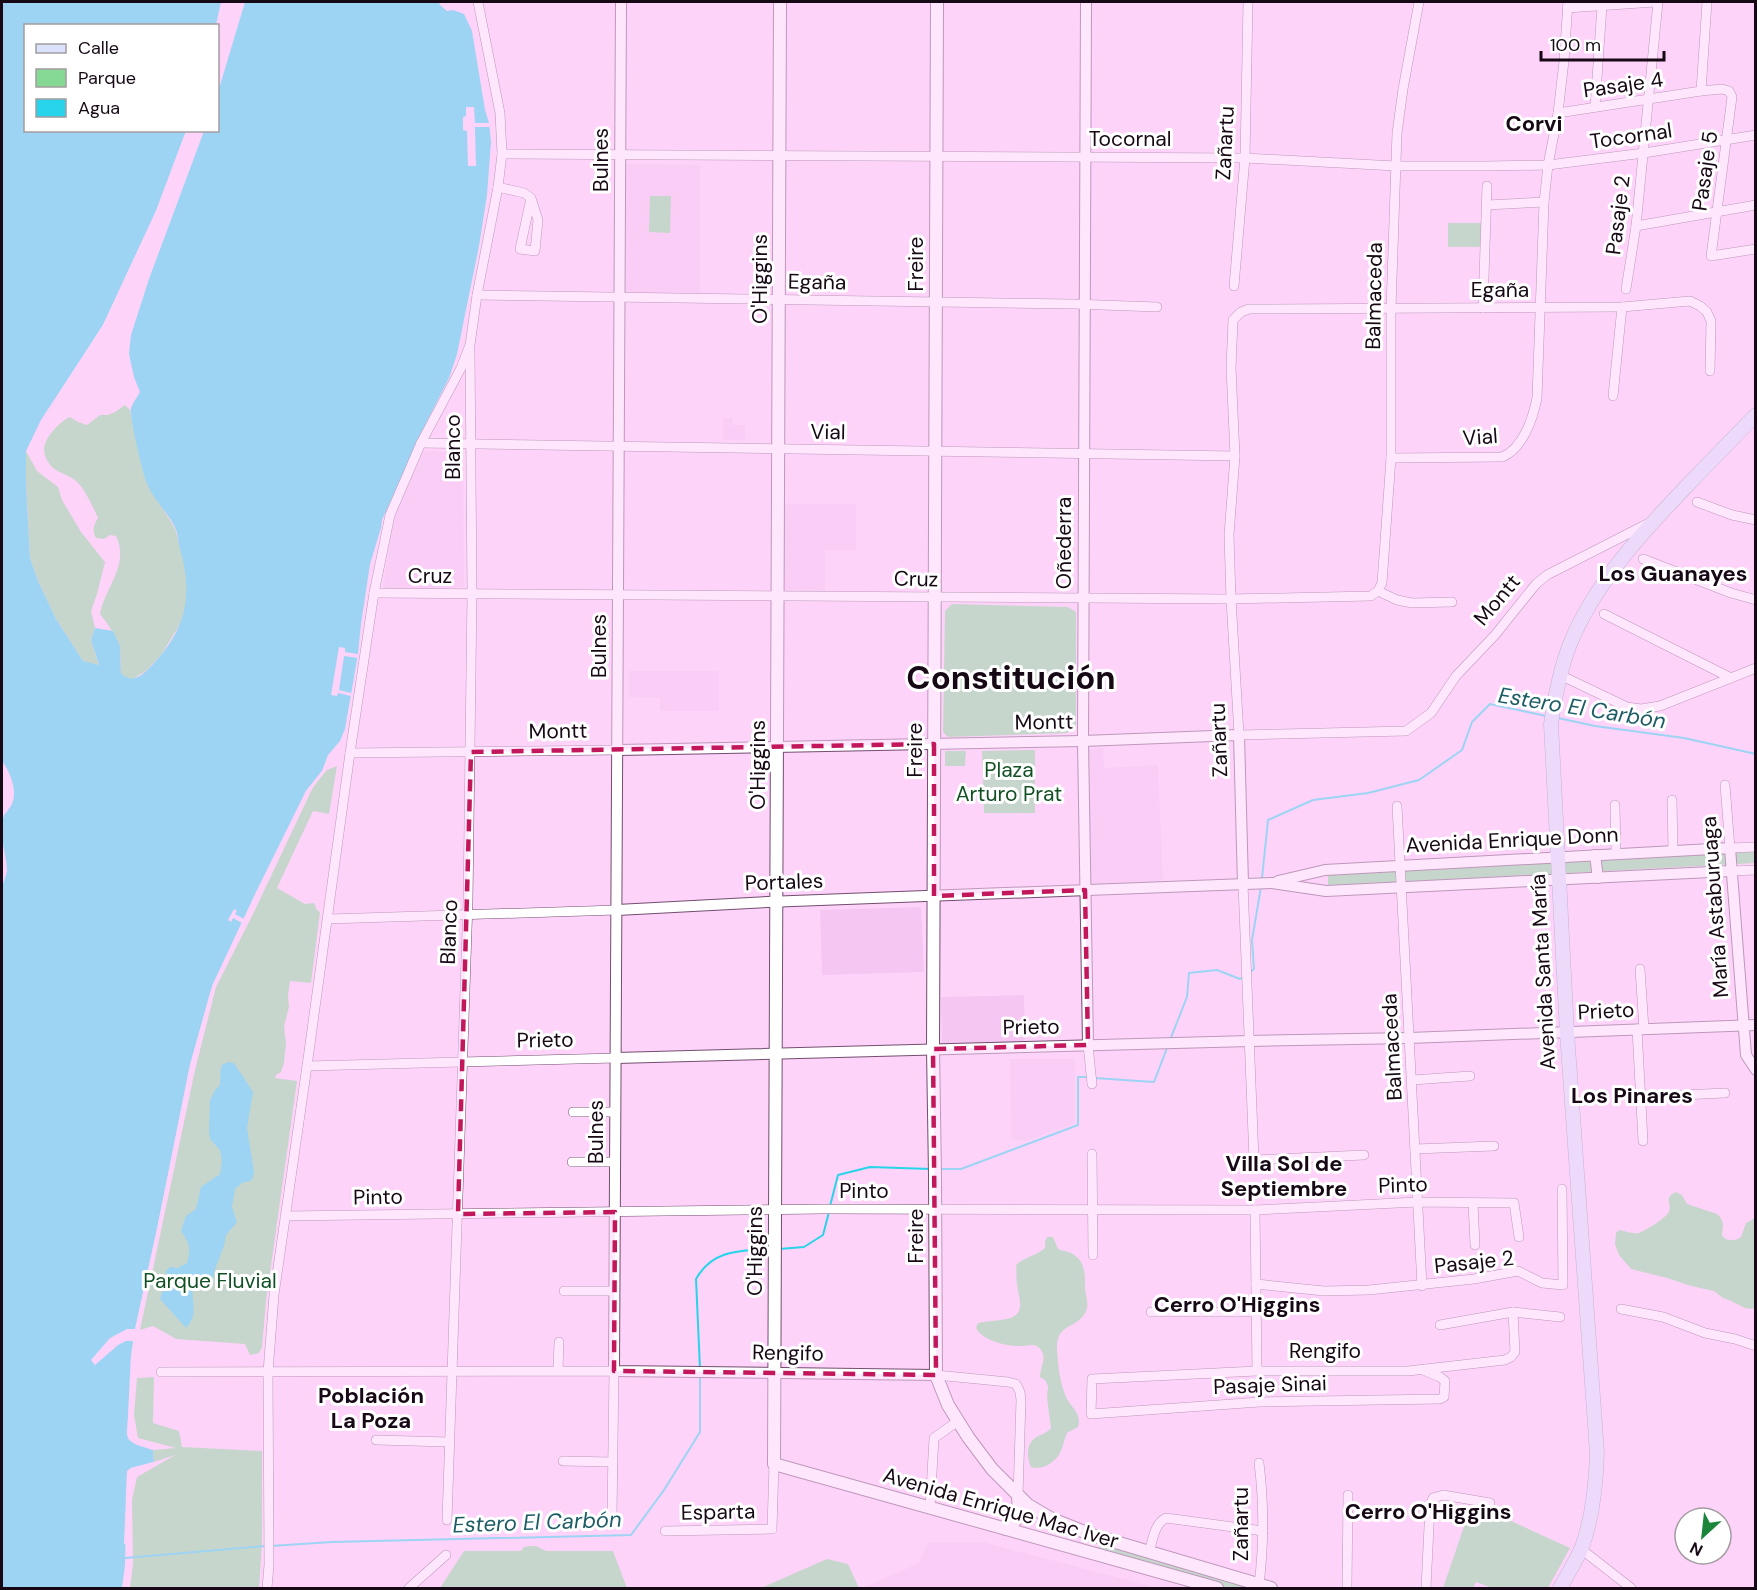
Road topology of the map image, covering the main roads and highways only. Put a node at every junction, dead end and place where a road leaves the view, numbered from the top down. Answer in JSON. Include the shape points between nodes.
{"nodes":[{"id":1,"x":780,"y":2,"type":"edge"},
{"id":2,"x":937,"y":2,"type":"edge"},
{"id":3,"x":1755,"y":414,"type":"edge"},
{"id":4,"x":774,"y":1464,"type":"joint"},
{"id":5,"x":1018,"y":1496,"type":"junction"},
{"id":6,"x":1052,"y":1519,"type":"junction"},
{"id":7,"x":1006,"y":1529,"type":"junction"},
{"id":8,"x":1107,"y":1540,"type":"junction"},
{"id":9,"x":1065,"y":1546,"type":"junction"},
{"id":10,"x":1084,"y":1551,"type":"junction"},
{"id":11,"x":1233,"y":1583,"type":"edge"},
{"id":12,"x":1265,"y":1587,"type":"edge"},
{"id":13,"x":1217,"y":1588,"type":"edge"},
{"id":14,"x":1560,"y":1588,"type":"edge"}],
"edges":[{"from":1,"to":4,"type":"main road","name":"O'Higgins"},
{"from":2,"to":5,"type":"main road","name":"Freire","via":[[933,1049],[936,1375],[958,1421],[992,1469]]},
{"from":3,"to":14,"type":"main road","name":"Avenida Santa María","via":[[1628,551],[1590,606],[1571,643],[1554,704],[1551,724],[1567,1033],[1597,1454],[1593,1502],[1581,1548]]},
{"from":4,"to":7,"type":"main road","name":"Avenida Enrique Mac Iver"},
{"from":5,"to":6,"type":"main road","name":"Avenida Enrique Mac Iver"},
{"from":5,"to":7,"type":"main road","via":[[1018,1517]]},
{"from":6,"to":8,"type":"main road","name":"Avenida Enrique Mac Iver"},
{"from":6,"to":9,"type":"main road"},
{"from":7,"to":9,"type":"main road","name":"Avenida Enrique Mac Iver"},
{"from":8,"to":10,"type":"main road"},
{"from":8,"to":11,"type":"main road","name":"Avenida Enrique Mac Iver"},
{"from":9,"to":10,"type":"main road","name":"Avenida Enrique Mac Iver"},
{"from":10,"to":13,"type":"main road","name":"Avenida Enrique Mac Iver"},
{"from":11,"to":12,"type":"main road","name":"Avenida Enrique Mac Iver"}]}
